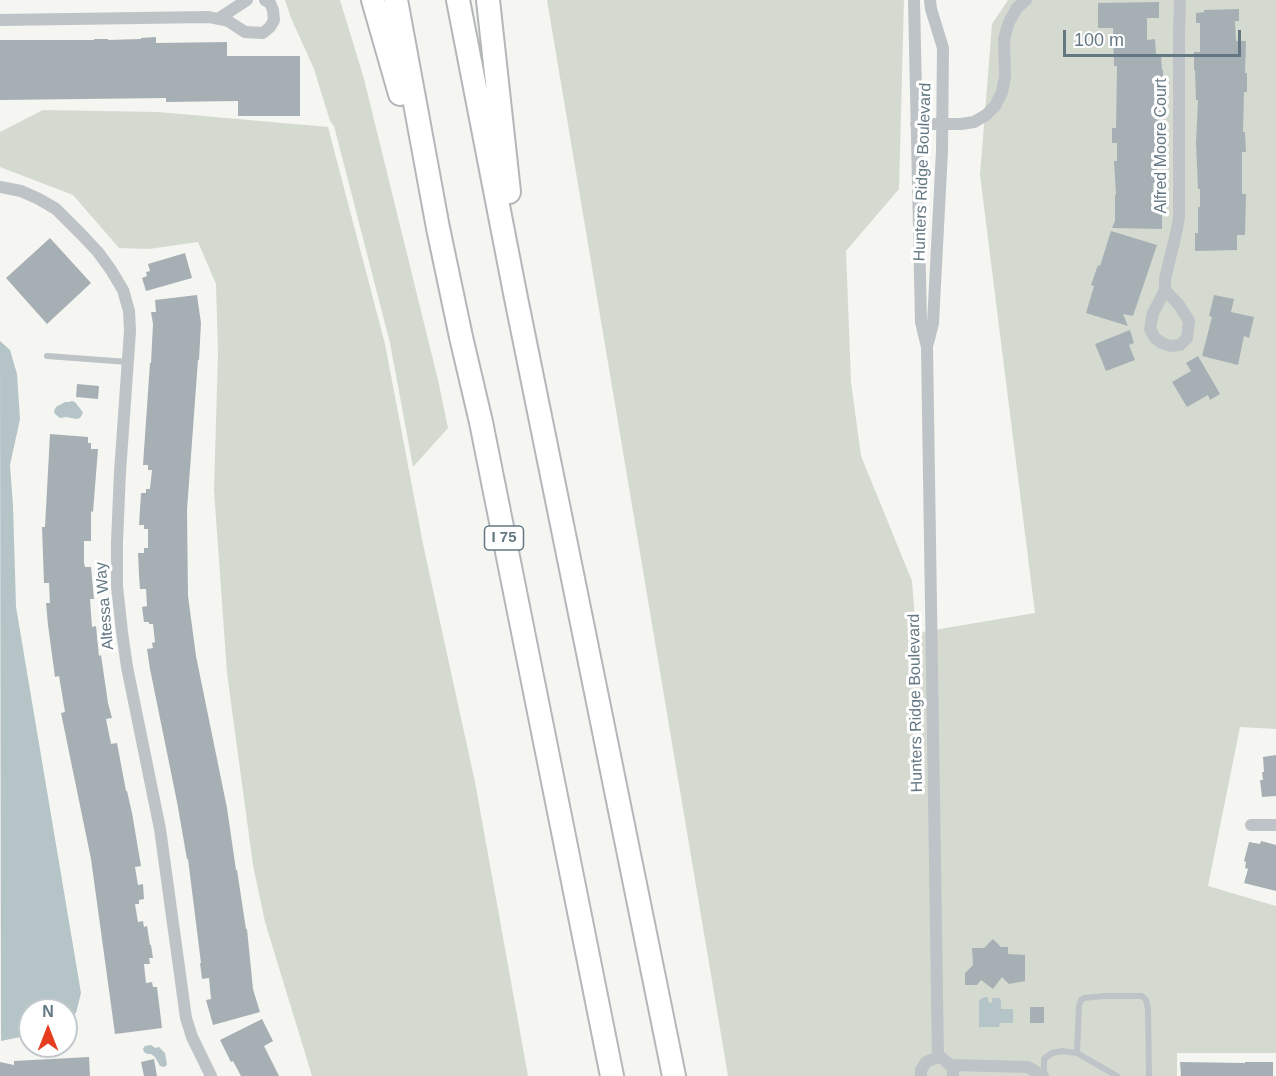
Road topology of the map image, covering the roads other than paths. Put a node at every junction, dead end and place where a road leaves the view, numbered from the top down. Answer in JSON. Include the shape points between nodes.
{"nodes":[{"id":1,"x":247,"y":0,"type":"edge"},
{"id":2,"x":265,"y":0,"type":"edge"},
{"id":3,"x":373,"y":0,"type":"edge"},
{"id":4,"x":396,"y":0,"type":"edge"},
{"id":5,"x":458,"y":0,"type":"edge"},
{"id":6,"x":488,"y":0,"type":"edge"},
{"id":7,"x":914,"y":0,"type":"edge"},
{"id":8,"x":930,"y":0,"type":"edge"},
{"id":9,"x":1026,"y":0,"type":"edge"},
{"id":10,"x":1180,"y":0,"type":"edge"},
{"id":11,"x":218,"y":19,"type":"junction"},
{"id":12,"x":0,"y":20,"type":"edge"},
{"id":13,"x":916,"y":124,"type":"junction"},
{"id":14,"x":942,"y":124,"type":"junction"},
{"id":15,"x":0,"y":187,"type":"edge"},
{"id":16,"x":438,"y":228,"type":"junction"},
{"id":17,"x":1165,"y":290,"type":"dead end"},
{"id":18,"x":516,"y":298,"type":"junction"},
{"id":19,"x":927,"y":347,"type":"junction"},
{"id":20,"x":47,"y":356,"type":"dead end"},
{"id":21,"x":128,"y":362,"type":"junction"},
{"id":22,"x":1251,"y":825,"type":"dead end"},
{"id":23,"x":1276,"y":825,"type":"edge"},
{"id":24,"x":1077,"y":1053,"type":"junction"},
{"id":25,"x":938,"y":1058,"type":"junction"},
{"id":26,"x":952,"y":1070,"type":"edge"},
{"id":27,"x":211,"y":1076,"type":"edge"},
{"id":28,"x":612,"y":1076,"type":"edge"},
{"id":29,"x":674,"y":1076,"type":"edge"},
{"id":30,"x":921,"y":1076,"type":"edge"},
{"id":31,"x":1044,"y":1076,"type":"edge"},
{"id":32,"x":1117,"y":1076,"type":"edge"},
{"id":33,"x":1149,"y":1076,"type":"edge"}],
"edges":[{"from":1,"to":11,"type":"street"},
{"from":2,"to":11,"type":"street","via":[[270,3],[274,20],[262,33],[245,32]]},
{"from":3,"to":16,"type":"highway"},
{"from":4,"to":16,"type":"highway","number":"I 75"},
{"from":5,"to":18,"type":"highway"},
{"from":6,"to":18,"type":"highway","via":[[512,218]]},
{"from":7,"to":13,"type":"street","name":"Hunters Ridge Boulevard"},
{"from":8,"to":14,"type":"street","name":"Hunters Ridge Boulevard","via":[[943,48]]},
{"from":9,"to":14,"type":"street","via":[[1009,22],[1004,39],[1005,77],[995,106],[974,122]]},
{"from":10,"to":17,"type":"street","name":"Alfred Moore Court","via":[[1179,217]]},
{"from":11,"to":12,"type":"street"},
{"from":13,"to":14,"type":"street"},
{"from":13,"to":19,"type":"street","name":"Hunters Ridge Boulevard","via":[[921,322]]},
{"from":14,"to":19,"type":"street","name":"Hunters Ridge Boulevard","via":[[933,323]]},
{"from":15,"to":21,"type":"street","name":"Altessa Way","via":[[21,191],[56,210],[98,252],[123,290],[129,311]]},
{"from":16,"to":28,"type":"highway","number":"I 75","via":[[481,422]]},
{"from":18,"to":29,"type":"highway"},
{"from":19,"to":25,"type":"street","name":"Hunters Ridge Boulevard"},
{"from":20,"to":21,"type":"lane"},
{"from":21,"to":27,"type":"street","name":"Altessa Way","via":[[117,542],[122,632],[160,829],[186,1018]]},
{"from":22,"to":23,"type":"street"},
{"from":24,"to":31,"type":"lane","via":[[1052,1053],[1044,1059]]},
{"from":24,"to":32,"type":"lane"},
{"from":24,"to":33,"type":"lane","via":[[1081,1000],[1142,996],[1148,1009]]},
{"from":25,"to":26,"type":"street"},
{"from":25,"to":30,"type":"street","via":[[926,1062]]},
{"from":26,"to":31,"type":"street","via":[[1028,1067]]}]}
